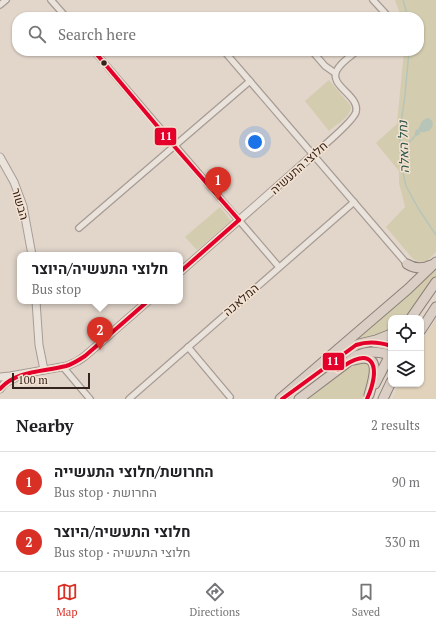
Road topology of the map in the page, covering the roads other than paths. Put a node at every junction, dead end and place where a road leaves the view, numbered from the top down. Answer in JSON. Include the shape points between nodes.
{"nodes":[{"id":1,"x":6,"y":0,"type":"edge"},
{"id":2,"x":51,"y":0,"type":"edge"},
{"id":3,"x":373,"y":0,"type":"edge"},
{"id":4,"x":0,"y":5,"type":"edge"},
{"id":5,"x":62,"y":12,"type":"edge"},
{"id":6,"x":384,"y":12,"type":"edge"},
{"id":7,"x":98,"y":56,"type":"edge"},
{"id":8,"x":228,"y":56,"type":"edge"},
{"id":9,"x":316,"y":56,"type":"edge"},
{"id":10,"x":351,"y":56,"type":"edge"},
{"id":11,"x":335,"y":73,"type":"junction"},
{"id":12,"x":250,"y":81,"type":"junction"},
{"id":13,"x":174,"y":146,"type":"junction"},
{"id":14,"x":313,"y":156,"type":"junction"},
{"id":15,"x":0,"y":157,"type":"edge"},
{"id":16,"x":354,"y":202,"type":"junction"},
{"id":17,"x":239,"y":220,"type":"junction"},
{"id":18,"x":79,"y":228,"type":"dead end"},
{"id":19,"x":31,"y":252,"type":"edge"},
{"id":20,"x":436,"y":262,"type":"edge"},
{"id":21,"x":407,"y":264,"type":"junction"},
{"id":22,"x":279,"y":267,"type":"junction"},
{"id":23,"x":183,"y":269,"type":"edge"},
{"id":24,"x":436,"y":282,"type":"edge"},
{"id":25,"x":408,"y":289,"type":"junction"},
{"id":26,"x":36,"y":304,"type":"edge"},
{"id":27,"x":145,"y":304,"type":"edge"},
{"id":28,"x":436,"y":307,"type":"edge"},
{"id":29,"x":412,"y":315,"type":"edge"},
{"id":30,"x":424,"y":325,"type":"edge"},
{"id":31,"x":388,"y":335,"type":"edge"},
{"id":32,"x":368,"y":342,"type":"junction"},
{"id":33,"x":188,"y":347,"type":"junction"},
{"id":34,"x":390,"y":351,"type":"edge"},
{"id":35,"x":388,"y":352,"type":"edge"},
{"id":36,"x":388,"y":358,"type":"edge"},
{"id":37,"x":345,"y":364,"type":"junction"},
{"id":38,"x":63,"y":366,"type":"junction"},
{"id":39,"x":44,"y":370,"type":"junction"},
{"id":40,"x":25,"y":373,"type":"junction"},
{"id":41,"x":0,"y":377,"type":"edge"},
{"id":42,"x":389,"y":387,"type":"edge"},
{"id":43,"x":0,"y":389,"type":"edge"},
{"id":44,"x":230,"y":397,"type":"dead end"},
{"id":45,"x":368,"y":397,"type":"edge"},
{"id":46,"x":90,"y":399,"type":"edge"},
{"id":47,"x":129,"y":399,"type":"edge"},
{"id":48,"x":281,"y":399,"type":"edge"},
{"id":49,"x":299,"y":399,"type":"edge"},
{"id":50,"x":383,"y":399,"type":"edge"}],
"edges":[{"from":1,"to":4,"type":"street"},
{"from":2,"to":5,"type":"street"},
{"from":3,"to":6,"type":"street"},
{"from":7,"to":13,"type":"street"},
{"from":8,"to":12,"type":"street"},
{"from":9,"to":11,"type":"street"},
{"from":10,"to":11,"type":"street"},
{"from":11,"to":14,"type":"street","name":"חלוצי התעשיה","via":[[336,81],[354,101],[356,114]]},
{"from":12,"to":13,"type":"street"},
{"from":12,"to":14,"type":"street"},
{"from":13,"to":17,"type":"street"},
{"from":13,"to":18,"type":"street"},
{"from":14,"to":16,"type":"street"},
{"from":14,"to":17,"type":"street","name":"חלוצי התעשיה"},
{"from":15,"to":19,"type":"street","name":"הבשור","via":[[14,182],[23,206]]},
{"from":16,"to":21,"type":"street"},
{"from":16,"to":22,"type":"street","name":"המלאכה"},
{"from":17,"to":22,"type":"street"},
{"from":17,"to":23,"type":"street","name":"חלוצי התעשיה"},
{"from":20,"to":21,"type":"highway","via":[[424,268],[413,268]]},
{"from":20,"to":25,"type":"highway"},
{"from":21,"to":25,"type":"highway","via":[[410,276]]},
{"from":22,"to":33,"type":"street","name":"המלאכה"},
{"from":24,"to":29,"type":"highway"},
{"from":25,"to":48,"type":"highway"},
{"from":26,"to":39,"type":"street","via":[[39,345]]},
{"from":27,"to":38,"type":"street","via":[[85,356],[73,364]]},
{"from":28,"to":30,"type":"highway"},
{"from":31,"to":32,"type":"highway"},
{"from":32,"to":34,"type":"highway","via":[[384,344]]},
{"from":32,"to":48,"type":"highway","via":[[356,345]]},
{"from":33,"to":44,"type":"street"},
{"from":33,"to":47,"type":"street","name":"המלאכה"},
{"from":35,"to":37,"type":"highway","via":[[369,352],[356,356]]},
{"from":36,"to":45,"type":"highway"},
{"from":37,"to":45,"type":"highway","via":[[361,359],[373,362],[375,370]]},
{"from":37,"to":49,"type":"highway"},
{"from":38,"to":39,"type":"street"},
{"from":38,"to":46,"type":"street"},
{"from":39,"to":40,"type":"street"},
{"from":40,"to":41,"type":"street"},
{"from":40,"to":43,"type":"street","via":[[5,383]]},
{"from":42,"to":50,"type":"highway"}]}
